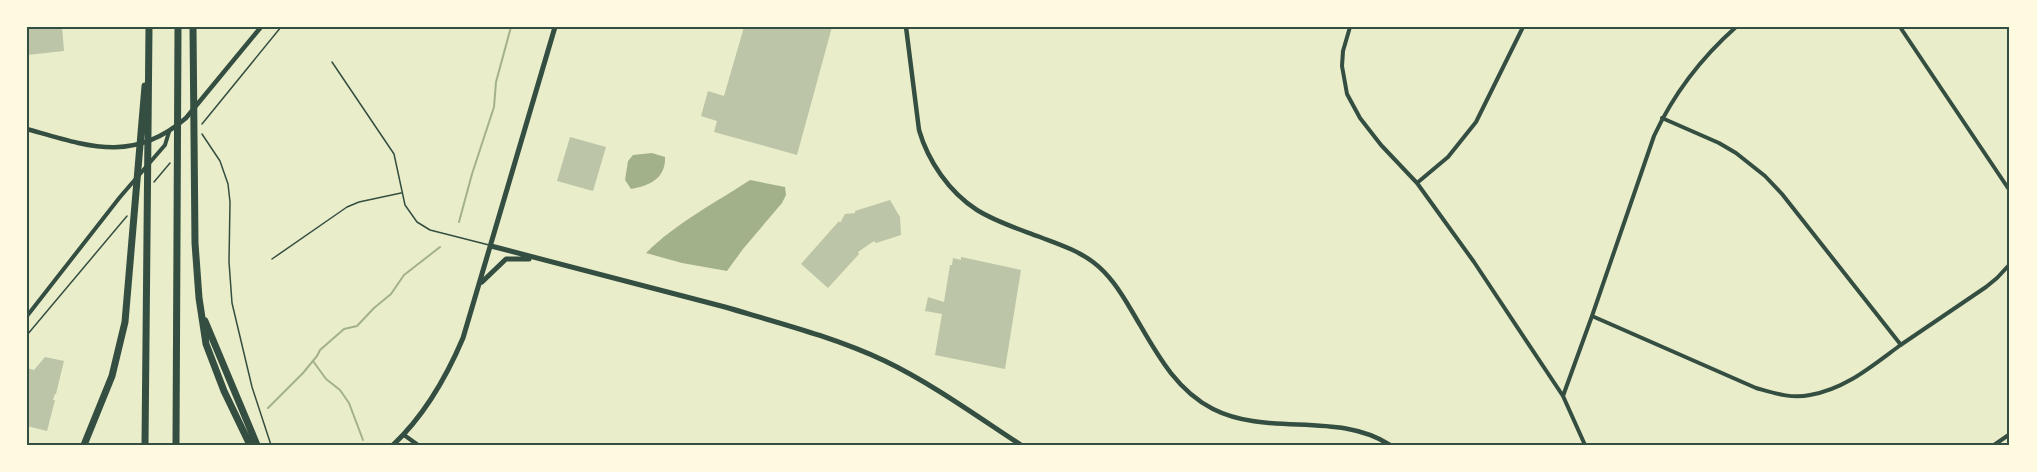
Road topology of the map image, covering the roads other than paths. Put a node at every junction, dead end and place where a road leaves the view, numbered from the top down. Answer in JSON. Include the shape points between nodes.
{"nodes":[{"id":1,"x":149,"y":27,"type":"edge"},
{"id":2,"x":178,"y":27,"type":"edge"},
{"id":3,"x":193,"y":27,"type":"edge"},
{"id":4,"x":261,"y":27,"type":"edge"},
{"id":5,"x":555,"y":27,"type":"edge"},
{"id":6,"x":906,"y":27,"type":"edge"},
{"id":7,"x":1350,"y":27,"type":"edge"},
{"id":8,"x":1523,"y":27,"type":"edge"},
{"id":9,"x":1736,"y":27,"type":"edge"},
{"id":10,"x":1900,"y":27,"type":"edge"},
{"id":11,"x":332,"y":62,"type":"dead end"},
{"id":12,"x":146,"y":110,"type":"junction"},
{"id":13,"x":1662,"y":118,"type":"junction"},
{"id":14,"x":27,"y":129,"type":"edge"},
{"id":15,"x":169,"y":132,"type":"junction"},
{"id":16,"x":1418,"y":183,"type":"junction"},
{"id":17,"x":2010,"y":191,"type":"edge"},
{"id":18,"x":402,"y":193,"type":"junction"},
{"id":19,"x":491,"y":246,"type":"junction"},
{"id":20,"x":273,"y":259,"type":"dead end"},
{"id":21,"x":543,"y":259,"type":"junction"},
{"id":22,"x":2010,"y":264,"type":"edge"},
{"id":23,"x":480,"y":284,"type":"junction"},
{"id":24,"x":202,"y":313,"type":"junction"},
{"id":25,"x":27,"y":316,"type":"edge"},
{"id":26,"x":1592,"y":316,"type":"junction"},
{"id":27,"x":1901,"y":345,"type":"junction"},
{"id":28,"x":1563,"y":396,"type":"junction"},
{"id":29,"x":2010,"y":434,"type":"edge"},
{"id":30,"x":404,"y":435,"type":"junction"},
{"id":31,"x":84,"y":445,"type":"edge"},
{"id":32,"x":145,"y":445,"type":"edge"},
{"id":33,"x":176,"y":445,"type":"edge"},
{"id":34,"x":250,"y":445,"type":"edge"},
{"id":35,"x":257,"y":445,"type":"edge"},
{"id":36,"x":393,"y":445,"type":"edge"},
{"id":37,"x":418,"y":445,"type":"edge"},
{"id":38,"x":1021,"y":445,"type":"edge"},
{"id":39,"x":1390,"y":445,"type":"edge"},
{"id":40,"x":1585,"y":445,"type":"edge"},
{"id":41,"x":1994,"y":445,"type":"edge"}],
"edges":[{"from":1,"to":12,"type":"highway"},
{"from":2,"to":33,"type":"highway"},
{"from":3,"to":24,"type":"highway","via":[[196,269]]},
{"from":4,"to":15,"type":"street","via":[[186,118]]},
{"from":5,"to":19,"type":"main road"},
{"from":6,"to":39,"type":"street","via":[[923,142],[941,176],[966,201],[997,220],[1071,249],[1093,262],[1124,297],[1169,372],[1202,403],[1250,420],[1351,429]]},
{"from":7,"to":16,"type":"street","via":[[1342,66],[1354,107],[1368,130]]},
{"from":8,"to":16,"type":"street","via":[[1476,122],[1448,157]]},
{"from":9,"to":13,"type":"street","via":[[1702,60]]},
{"from":10,"to":17,"type":"street"},
{"from":11,"to":18,"type":"lane","via":[[394,154]]},
{"from":12,"to":31,"type":"highway","via":[[125,322],[105,395]]},
{"from":12,"to":32,"type":"highway"},
{"from":13,"to":26,"type":"street"},
{"from":13,"to":27,"type":"street","via":[[1719,143],[1765,176]]},
{"from":14,"to":15,"type":"street","via":[[115,148],[146,142]]},
{"from":15,"to":25,"type":"street","via":[[165,146]]},
{"from":16,"to":28,"type":"street"},
{"from":18,"to":19,"type":"lane","via":[[421,226]]},
{"from":18,"to":20,"type":"lane","via":[[347,207]]},
{"from":19,"to":21,"type":"main road"},
{"from":19,"to":23,"type":"main road"},
{"from":21,"to":23,"type":"main road","via":[[506,260]]},
{"from":21,"to":38,"type":"main road","via":[[750,314],[846,345],[887,362]]},
{"from":22,"to":27,"type":"street","via":[[1986,287]]},
{"from":23,"to":30,"type":"main road","via":[[452,364]]},
{"from":24,"to":34,"type":"highway","via":[[210,355]]},
{"from":24,"to":35,"type":"highway"},
{"from":26,"to":27,"type":"street","via":[[1756,388],[1792,397],[1840,386]]},
{"from":26,"to":28,"type":"street"},
{"from":28,"to":40,"type":"street"},
{"from":29,"to":41,"type":"street"},
{"from":30,"to":36,"type":"main road"},
{"from":30,"to":37,"type":"street"}]}
